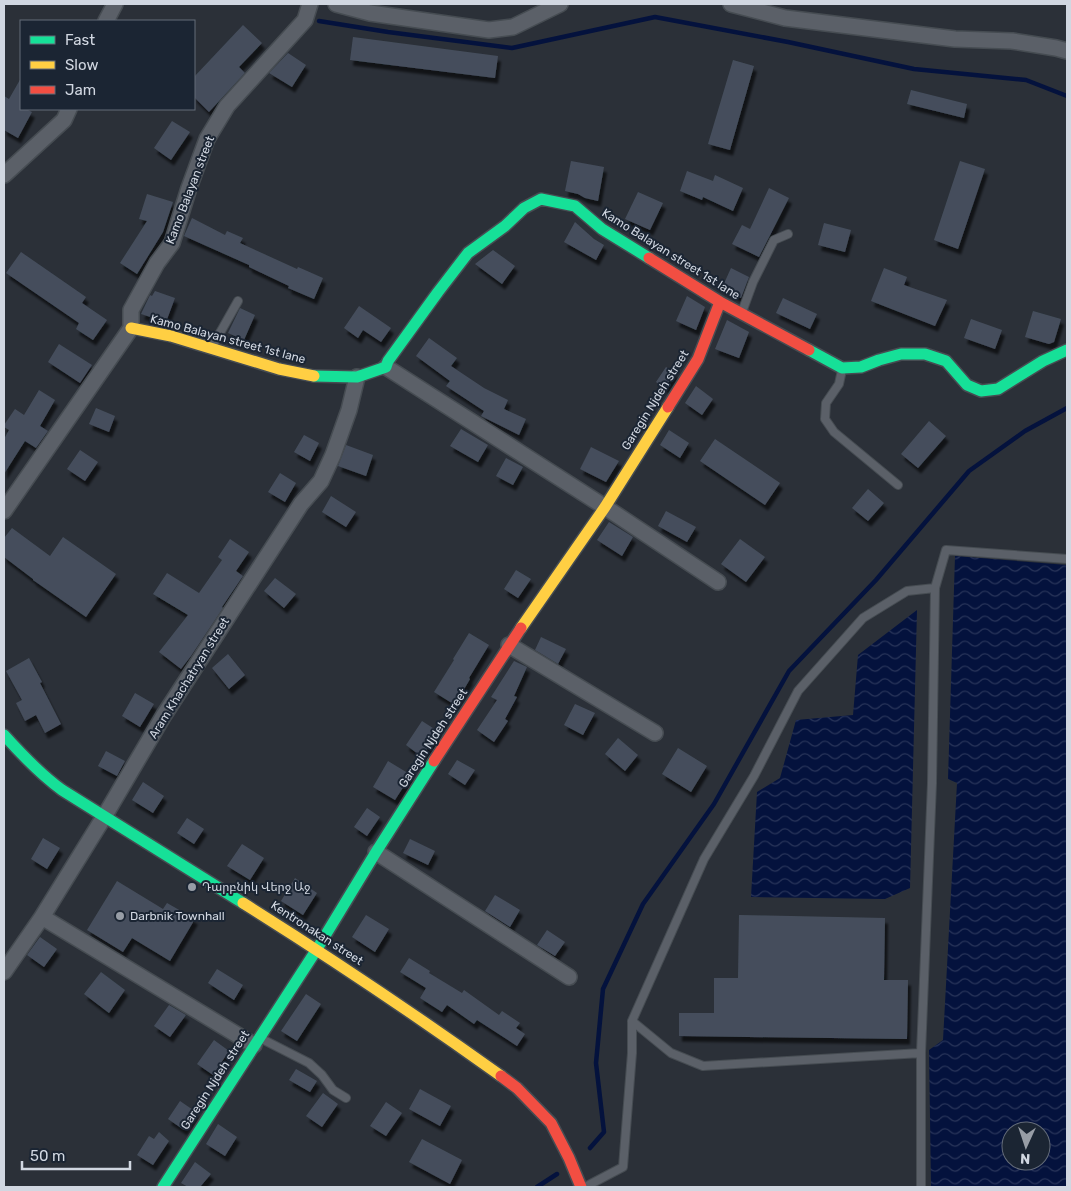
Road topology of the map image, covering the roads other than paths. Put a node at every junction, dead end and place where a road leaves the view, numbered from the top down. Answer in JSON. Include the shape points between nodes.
{"nodes":[{"id":1,"x":115,"y":4,"type":"edge"},
{"id":2,"x":310,"y":4,"type":"edge"},
{"id":3,"x":336,"y":4,"type":"edge"},
{"id":4,"x":560,"y":4,"type":"edge"},
{"id":5,"x":731,"y":4,"type":"edge"},
{"id":6,"x":107,"y":20,"type":"edge"},
{"id":7,"x":1067,"y":52,"type":"edge"},
{"id":8,"x":69,"y":110,"type":"edge"},
{"id":9,"x":4,"y":175,"type":"edge"},
{"id":10,"x":788,"y":234,"type":"dead end"},
{"id":11,"x":238,"y":301,"type":"dead end"},
{"id":12,"x":720,"y":302,"type":"junction"},
{"id":13,"x":742,"y":314,"type":"junction"},
{"id":14,"x":131,"y":328,"type":"junction"},
{"id":15,"x":212,"y":348,"type":"junction"},
{"id":16,"x":1067,"y":350,"type":"edge"},
{"id":17,"x":386,"y":367,"type":"junction"},
{"id":18,"x":842,"y":368,"type":"junction"},
{"id":19,"x":357,"y":377,"type":"junction"},
{"id":20,"x":898,"y":485,"type":"dead end"},
{"id":21,"x":604,"y":508,"type":"junction"},
{"id":22,"x":4,"y":511,"type":"edge"},
{"id":23,"x":1067,"y":558,"type":"edge"},
{"id":24,"x":718,"y":582,"type":"dead end"},
{"id":25,"x":935,"y":588,"type":"junction"},
{"id":26,"x":510,"y":645,"type":"junction"},
{"id":27,"x":655,"y":733,"type":"dead end"},
{"id":28,"x":4,"y":735,"type":"edge"},
{"id":29,"x":104,"y":817,"type":"junction"},
{"id":30,"x":376,"y":852,"type":"junction"},
{"id":31,"x":42,"y":917,"type":"junction"},
{"id":32,"x":317,"y":948,"type":"junction"},
{"id":33,"x":4,"y":972,"type":"edge"},
{"id":34,"x":570,"y":977,"type":"dead end"},
{"id":35,"x":632,"y":1020,"type":"junction"},
{"id":36,"x":256,"y":1041,"type":"junction"},
{"id":37,"x":921,"y":1053,"type":"junction"},
{"id":38,"x":346,"y":1098,"type":"dead end"},
{"id":39,"x":163,"y":1187,"type":"edge"},
{"id":40,"x":581,"y":1187,"type":"edge"},
{"id":41,"x":585,"y":1187,"type":"edge"},
{"id":42,"x":921,"y":1187,"type":"edge"}],
"edges":[{"from":1,"to":6,"type":"street"},
{"from":2,"to":14,"type":"street","name":"Kamo Balayan street","via":[[305,20],[227,106],[207,139],[172,243],[131,310]]},
{"from":3,"to":4,"type":"street","via":[[370,13],[489,30],[513,27]]},
{"from":5,"to":7,"type":"street","via":[[785,18],[955,39],[1012,41]]},
{"from":8,"to":9,"type":"street","via":[[64,120]]},
{"from":10,"to":13,"type":"lane","via":[[774,240],[753,282]]},
{"from":11,"to":15,"type":"lane"},
{"from":12,"to":13,"type":"street","name":"Kamo Balayan street 1st lane"},
{"from":12,"to":17,"type":"street","name":"Kamo Balayan street 1st lane","via":[[602,229],[576,206],[541,199],[524,208],[468,253]]},
{"from":12,"to":21,"type":"street","name":"Garegin Njdeh street","via":[[698,359]]},
{"from":13,"to":18,"type":"street","name":"Kamo Balayan street 1st lane"},
{"from":14,"to":15,"type":"street","name":"Kamo Balayan street 1st lane"},
{"from":14,"to":22,"type":"street","name":"Kamo Balayan street"},
{"from":15,"to":19,"type":"street","name":"Kamo Balayan street 1st lane","via":[[279,369],[315,376]]},
{"from":16,"to":18,"type":"street","via":[[998,389],[980,391],[966,385],[946,361],[925,354],[901,354],[861,367]]},
{"from":17,"to":19,"type":"street","name":"Kamo Balayan street 1st lane"},
{"from":17,"to":21,"type":"street"},
{"from":18,"to":20,"type":"lane","via":[[839,384],[826,403],[825,418],[834,432]]},
{"from":19,"to":29,"type":"street","name":"Aram Khachatryan street","via":[[341,433],[321,481],[301,504],[164,715]]},
{"from":21,"to":24,"type":"street"},
{"from":21,"to":26,"type":"street","name":"Garegin Njdeh street"},
{"from":23,"to":25,"type":"lane","via":[[946,550]]},
{"from":25,"to":35,"type":"lane","via":[[907,591],[863,618],[798,691],[754,776],[704,860]]},
{"from":25,"to":37,"type":"lane","via":[[932,783]]},
{"from":26,"to":27,"type":"street"},
{"from":26,"to":30,"type":"street","name":"Garegin Njdeh street"},
{"from":28,"to":29,"type":"street","name":"Kentronakan street","via":[[46,778]]},
{"from":29,"to":31,"type":"street","name":"Aram Khachatryan street"},
{"from":29,"to":32,"type":"street","name":"Kentronakan street"},
{"from":30,"to":32,"type":"street","name":"Garegin Njdeh street"},
{"from":30,"to":34,"type":"street"},
{"from":31,"to":33,"type":"street","name":"Aram Khachatryan street"},
{"from":31,"to":36,"type":"street"},
{"from":32,"to":36,"type":"street","name":"Garegin Njdeh street"},
{"from":32,"to":40,"type":"street","name":"Kentronakan street","via":[[517,1088],[551,1122]]},
{"from":35,"to":37,"type":"lane","via":[[671,1053],[703,1066]]},
{"from":35,"to":41,"type":"lane","via":[[623,1167]]},
{"from":36,"to":38,"type":"lane","via":[[309,1063],[333,1090]]},
{"from":36,"to":39,"type":"street","name":"Garegin Njdeh street"},
{"from":37,"to":42,"type":"lane"}]}
